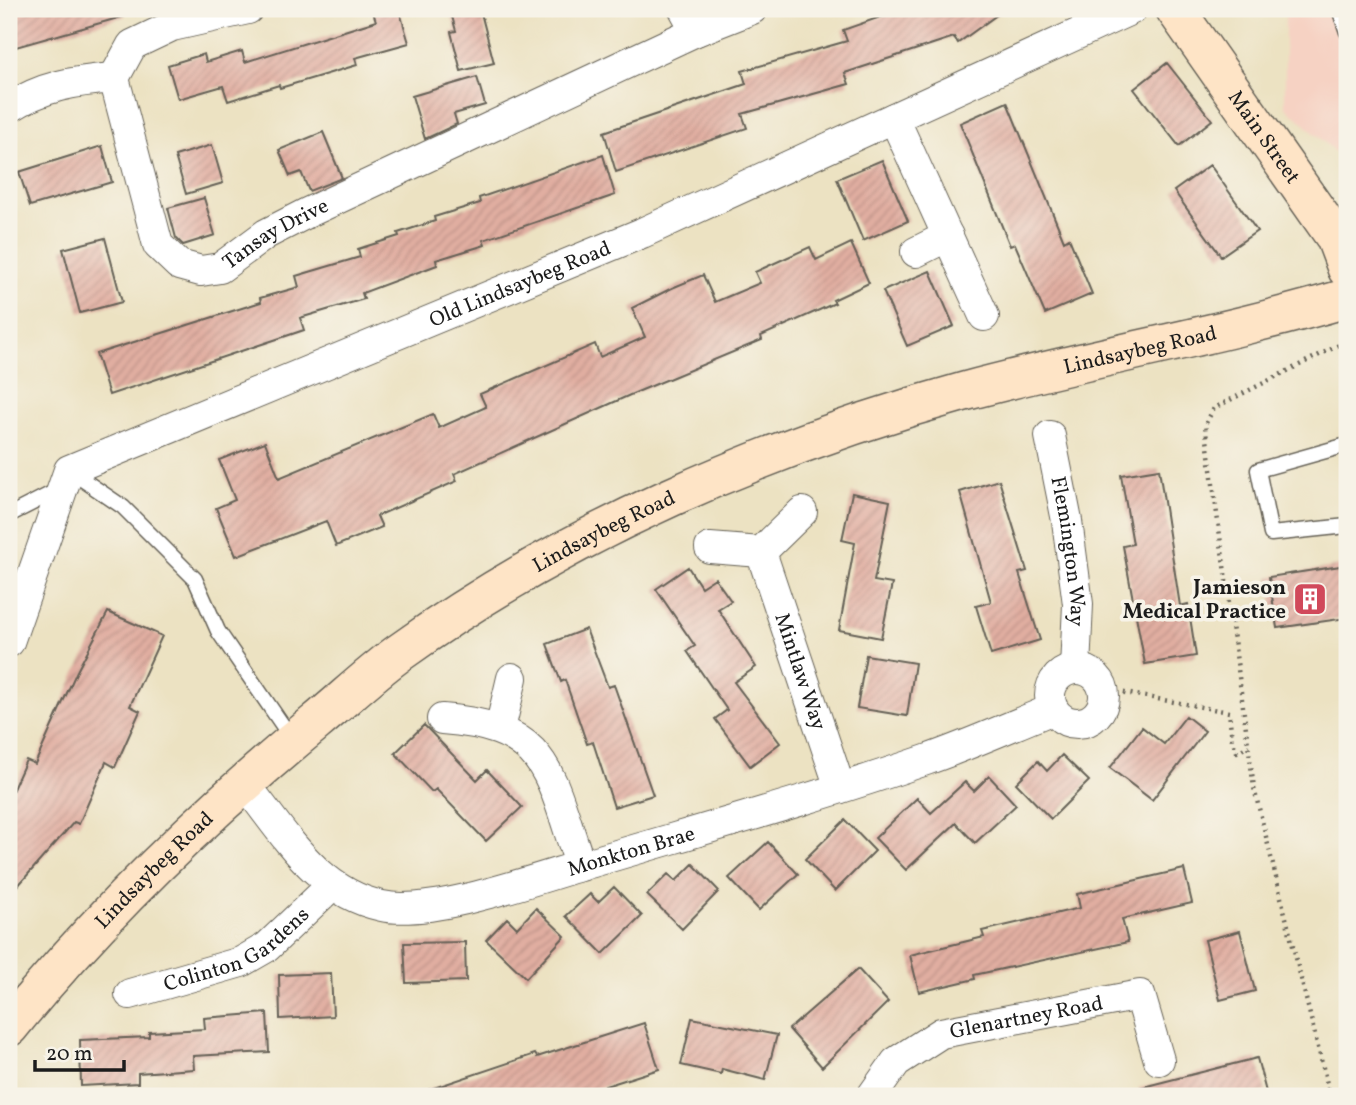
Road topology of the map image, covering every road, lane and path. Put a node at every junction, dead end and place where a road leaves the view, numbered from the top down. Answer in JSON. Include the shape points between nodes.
{"nodes":[{"id":1,"x":248,"y":9,"type":"edge"},
{"id":2,"x":752,"y":9,"type":"edge"},
{"id":3,"x":1132,"y":9,"type":"edge"},
{"id":4,"x":1175,"y":9,"type":"edge"},
{"id":5,"x":1339,"y":9,"type":"edge"},
{"id":6,"x":690,"y":20,"type":"edge"},
{"id":7,"x":1347,"y":32,"type":"edge"},
{"id":8,"x":114,"y":78,"type":"junction"},
{"id":9,"x":9,"y":108,"type":"edge"},
{"id":10,"x":894,"y":118,"type":"junction"},
{"id":11,"x":948,"y":236,"type":"junction"},
{"id":12,"x":916,"y":252,"type":"dead end"},
{"id":13,"x":1347,"y":269,"type":"edge"},
{"id":14,"x":1347,"y":298,"type":"edge"},
{"id":15,"x":984,"y":316,"type":"dead end"},
{"id":16,"x":1347,"y":356,"type":"edge"},
{"id":17,"x":1050,"y":436,"type":"dead end"},
{"id":18,"x":1347,"y":445,"type":"edge"},
{"id":19,"x":66,"y":479,"type":"junction"},
{"id":20,"x":802,"y":512,"type":"dead end"},
{"id":21,"x":9,"y":515,"type":"edge"},
{"id":22,"x":1347,"y":526,"type":"edge"},
{"id":23,"x":710,"y":548,"type":"dead end"},
{"id":24,"x":761,"y":552,"type":"junction"},
{"id":25,"x":9,"y":642,"type":"edge"},
{"id":26,"x":1075,"y":668,"type":"junction"},
{"id":27,"x":512,"y":678,"type":"dead end"},
{"id":28,"x":1103,"y":689,"type":"junction"},
{"id":29,"x":1054,"y":709,"type":"junction"},
{"id":30,"x":442,"y":719,"type":"dead end"},
{"id":31,"x":500,"y":729,"type":"junction"},
{"id":32,"x":293,"y":741,"type":"junction"},
{"id":33,"x":1249,"y":746,"type":"junction"},
{"id":34,"x":244,"y":783,"type":"junction"},
{"id":35,"x":840,"y":788,"type":"junction"},
{"id":36,"x":581,"y":866,"type":"junction"},
{"id":37,"x":331,"y":886,"type":"junction"},
{"id":38,"x":130,"y":994,"type":"dead end"},
{"id":39,"x":9,"y":1027,"type":"edge"},
{"id":40,"x":1159,"y":1060,"type":"dead end"},
{"id":41,"x":872,"y":1096,"type":"edge"},
{"id":42,"x":1330,"y":1096,"type":"edge"}],
"edges":[{"from":1,"to":8,"type":"street","via":[[172,26],[132,46]]},
{"from":2,"to":6,"type":"street","name":"Tansay Drive"},
{"from":3,"to":10,"type":"street","name":"Old Lindsaybeg Road"},
{"from":4,"to":13,"type":"main road","name":"Main Street","via":[[1335,237]]},
{"from":5,"to":7,"type":"lane"},
{"from":6,"to":8,"type":"street","name":"Tansay Drive","via":[[266,234],[220,268],[201,271],[179,265],[158,245]]},
{"from":8,"to":9,"type":"street","via":[[44,88]]},
{"from":10,"to":11,"type":"street"},
{"from":10,"to":19,"type":"street","name":"Old Lindsaybeg Road","via":[[642,233]]},
{"from":11,"to":12,"type":"street"},
{"from":11,"to":15,"type":"street"},
{"from":14,"to":32,"type":"main road","name":"Lindsaybeg Road","via":[[966,391],[769,457],[676,496],[497,590],[398,653]]},
{"from":16,"to":33,"type":"path","via":[[1343,343],[1214,408],[1205,425]]},
{"from":17,"to":26,"type":"street","name":"Flemington Way","via":[[1078,604]]},
{"from":18,"to":22,"type":"lane","via":[[1258,470],[1271,534]]},
{"from":19,"to":21,"type":"lane"},
{"from":19,"to":25,"type":"street"},
{"from":19,"to":32,"type":"lane","via":[[124,507],[195,579],[218,631]]},
{"from":20,"to":24,"type":"street"},
{"from":23,"to":24,"type":"street"},
{"from":24,"to":35,"type":"street","name":"Mintlaw Way"},
{"from":26,"to":28,"type":"street","via":[[1095,676]]},
{"from":26,"to":29,"type":"street","via":[[1053,684]]},
{"from":27,"to":31,"type":"street"},
{"from":28,"to":29,"type":"street","via":[[1102,705],[1090,719],[1073,722]]},
{"from":28,"to":33,"type":"path","via":[[1229,712],[1237,751]]},
{"from":29,"to":35,"type":"street","name":"Monkton Brae"},
{"from":30,"to":31,"type":"street"},
{"from":31,"to":36,"type":"street","via":[[529,746],[544,764]]},
{"from":32,"to":34,"type":"main road","name":"Lindsaybeg Road"},
{"from":33,"to":42,"type":"path","via":[[1254,788]]},
{"from":34,"to":37,"type":"street","name":"Monkton Brae"},
{"from":34,"to":39,"type":"main road","name":"Lindsaybeg Road","via":[[117,906]]},
{"from":35,"to":36,"type":"street","name":"Monkton Brae"},
{"from":36,"to":37,"type":"street","name":"Monkton Brae","via":[[420,908],[382,906]]},
{"from":37,"to":38,"type":"street","name":"Colinton Gardens","via":[[267,947],[241,962]]},
{"from":40,"to":41,"type":"street","name":"Glenartney Road","via":[[1140,995],[941,1033],[896,1062]]}]}
